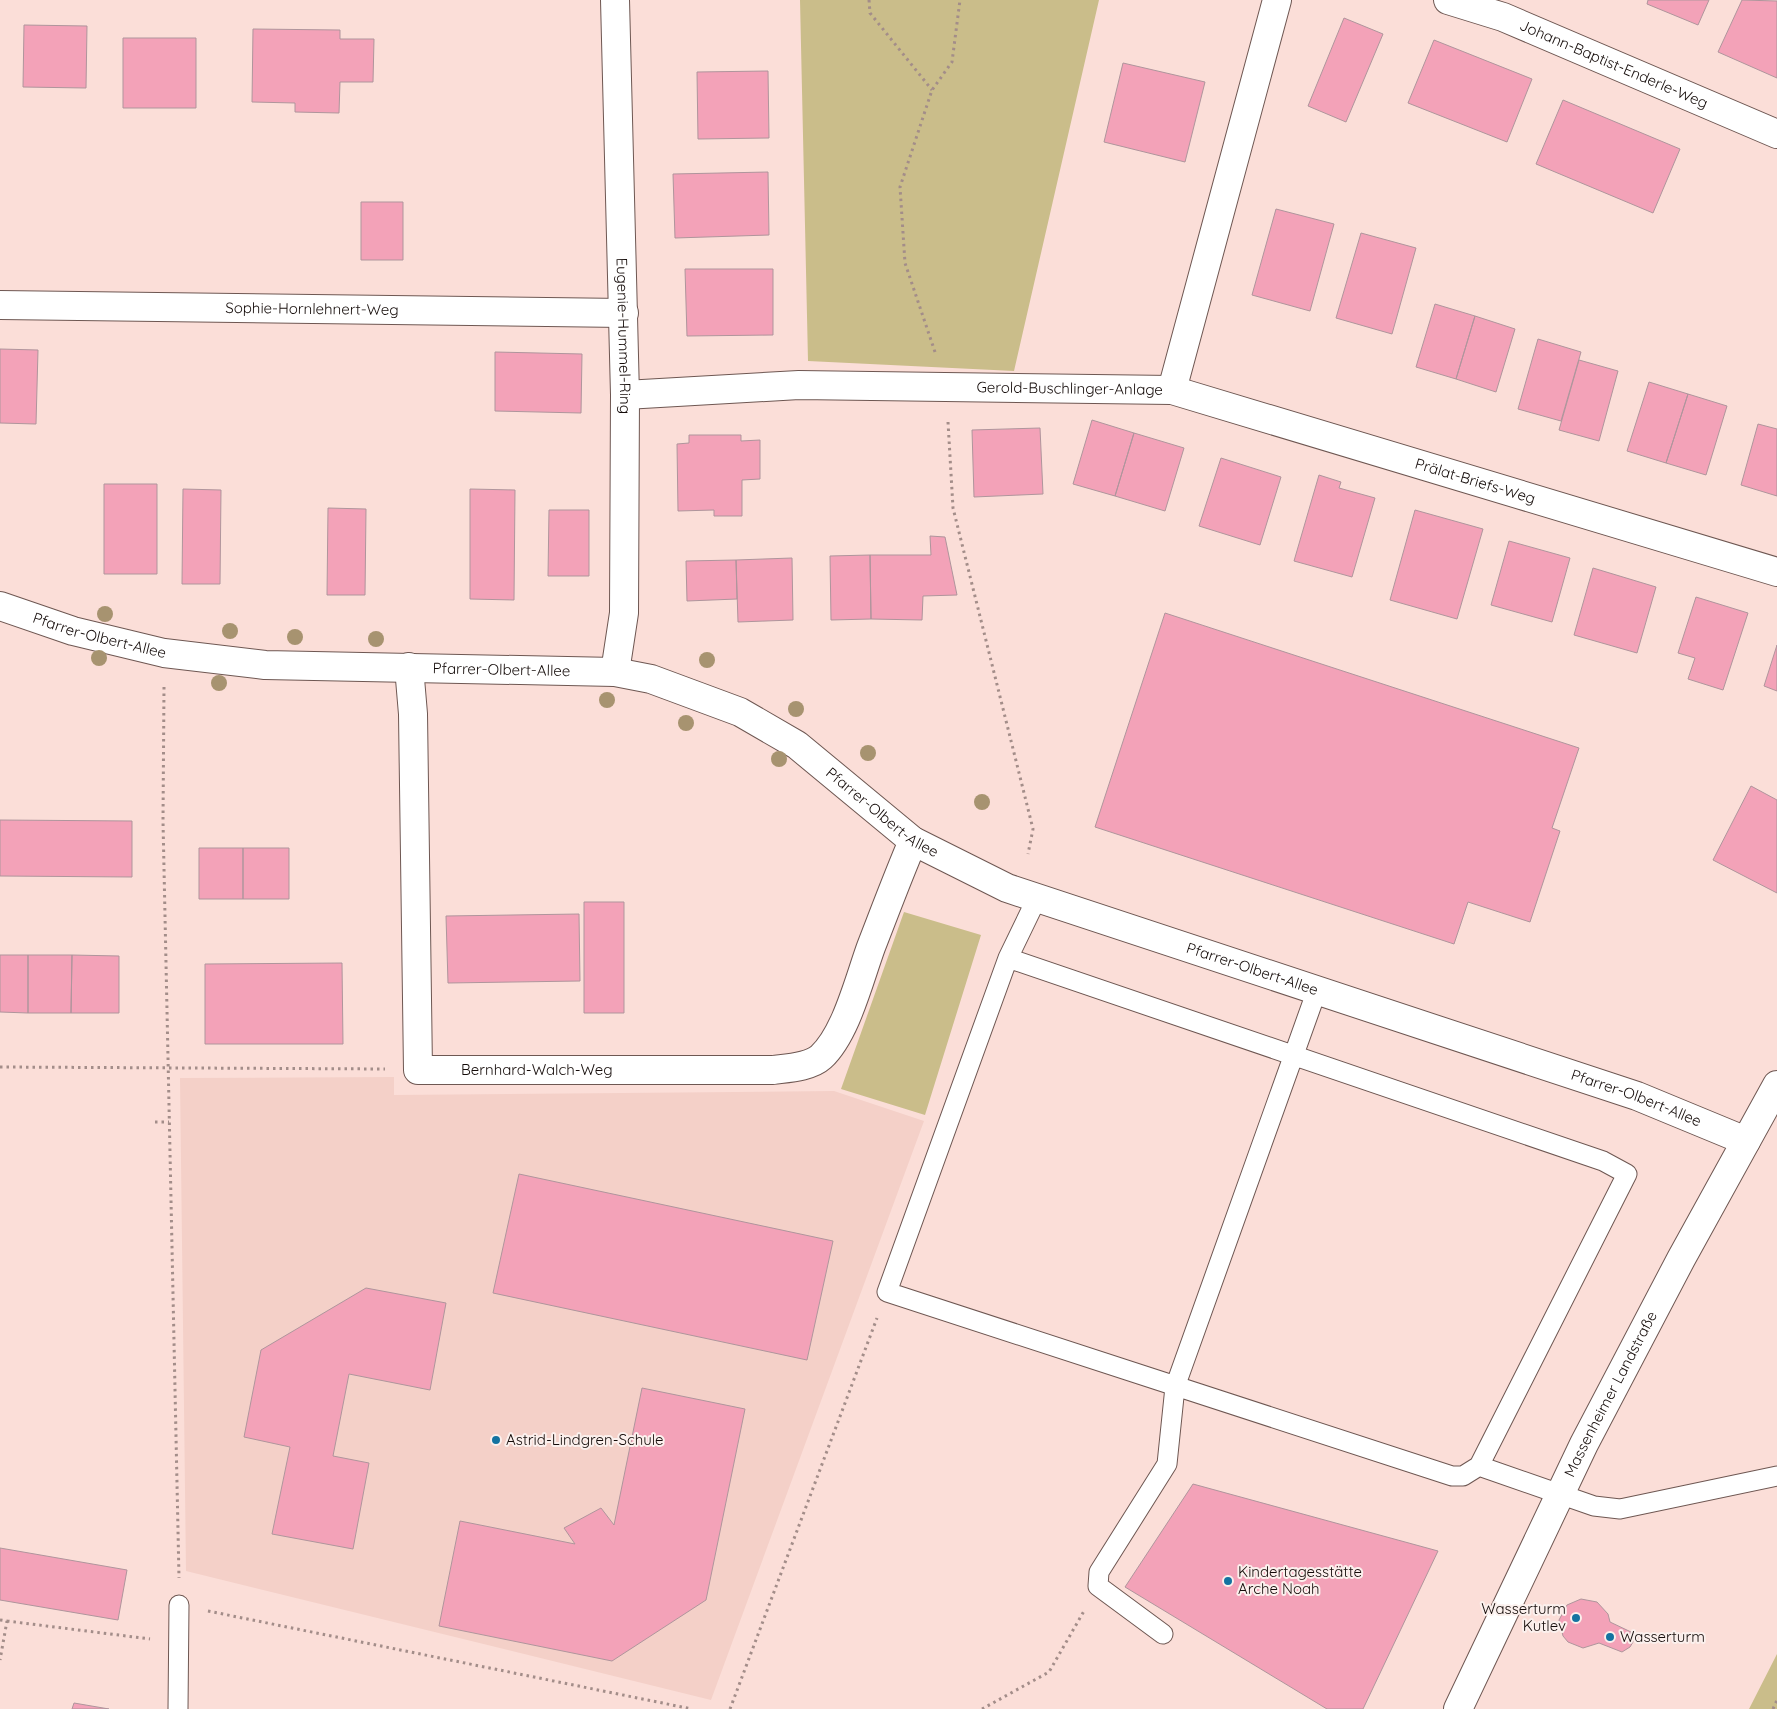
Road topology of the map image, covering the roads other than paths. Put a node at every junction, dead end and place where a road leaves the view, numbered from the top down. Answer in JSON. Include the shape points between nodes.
{"nodes":[{"id":1,"x":615,"y":0,"type":"edge"},
{"id":2,"x":1277,"y":0,"type":"edge"},
{"id":3,"x":1448,"y":0,"type":"edge"},
{"id":4,"x":1777,"y":134,"type":"edge"},
{"id":5,"x":0,"y":305,"type":"edge"},
{"id":6,"x":624,"y":313,"type":"junction"},
{"id":7,"x":1172,"y":390,"type":"junction"},
{"id":8,"x":625,"y":396,"type":"junction"},
{"id":9,"x":1777,"y":572,"type":"edge"},
{"id":10,"x":0,"y":606,"type":"edge"},
{"id":11,"x":409,"y":667,"type":"junction"},
{"id":12,"x":615,"y":672,"type":"junction"},
{"id":13,"x":914,"y":841,"type":"junction"},
{"id":14,"x":1037,"y":898,"type":"junction"},
{"id":15,"x":1008,"y":958,"type":"junction"},
{"id":16,"x":1317,"y":990,"type":"junction"},
{"id":17,"x":1294,"y":1056,"type":"junction"},
{"id":18,"x":1777,"y":1085,"type":"edge"},
{"id":19,"x":1746,"y":1141,"type":"junction"},
{"id":20,"x":1175,"y":1387,"type":"junction"},
{"id":21,"x":1479,"y":1466,"type":"junction"},
{"id":22,"x":1777,"y":1476,"type":"edge"},
{"id":23,"x":1560,"y":1493,"type":"junction"},
{"id":24,"x":179,"y":1605,"type":"road end"},
{"id":25,"x":1163,"y":1634,"type":"dead end"},
{"id":26,"x":178,"y":1709,"type":"edge"},
{"id":27,"x":1458,"y":1709,"type":"edge"}],
"edges":[{"from":1,"to":6,"type":"street","name":"Eugenie-Hummel-Ring"},
{"from":2,"to":7,"type":"street","name":"Gerold-Buschlinger-Anlage"},
{"from":3,"to":4,"type":"street","name":"Johann-Baptist-Enderle-Weg","via":[[1503,17]]},
{"from":5,"to":6,"type":"street","name":"Sophie-Hornlehnert-Weg"},
{"from":6,"to":8,"type":"street","name":"Eugenie-Hummel-Ring"},
{"from":7,"to":8,"type":"street","name":"Gerold-Buschlinger-Anlage","via":[[799,385]]},
{"from":7,"to":9,"type":"street","name":"Prälat-Briefs-Weg"},
{"from":8,"to":12,"type":"street","name":"Eugenie-Hummel-Ring","via":[[624,613]]},
{"from":10,"to":11,"type":"street","name":"Pfarrer-Olbert-Allee","via":[[73,630],[164,653],[265,665]]},
{"from":11,"to":12,"type":"street","name":"Pfarrer-Olbert-Allee"},
{"from":11,"to":13,"type":"street","name":"Bernhard-Walch-Weg","via":[[413,724],[418,1070],[774,1070],[819,1059],[833,1043],[851,1002]]},
{"from":12,"to":13,"type":"street","name":"Pfarrer-Olbert-Allee","via":[[651,679],[740,712],[797,745]]},
{"from":13,"to":14,"type":"street","name":"Pfarrer-Olbert-Allee","via":[[971,871]]},
{"from":14,"to":15,"type":"lane"},
{"from":14,"to":16,"type":"street","name":"Pfarrer-Olbert-Allee"},
{"from":15,"to":17,"type":"lane"},
{"from":15,"to":20,"type":"lane","via":[[886,1292]]},
{"from":16,"to":17,"type":"lane"},
{"from":16,"to":19,"type":"street","name":"Pfarrer-Olbert-Allee","via":[[1636,1096]]},
{"from":17,"to":20,"type":"lane"},
{"from":17,"to":21,"type":"lane","via":[[1603,1161],[1627,1174]]},
{"from":18,"to":19,"type":"street","name":"Massenheimer Landstraße"},
{"from":19,"to":23,"type":"street","name":"Massenheimer Landstraße"},
{"from":20,"to":21,"type":"lane","via":[[1452,1476],[1463,1476]]},
{"from":20,"to":25,"type":"lane","via":[[1167,1464],[1099,1572],[1098,1586]]},
{"from":21,"to":23,"type":"lane"},
{"from":22,"to":23,"type":"lane","via":[[1620,1509],[1594,1506]]},
{"from":23,"to":27,"type":"street","name":"Massenheimer Landstraße"},
{"from":24,"to":26,"type":"lane"}]}
